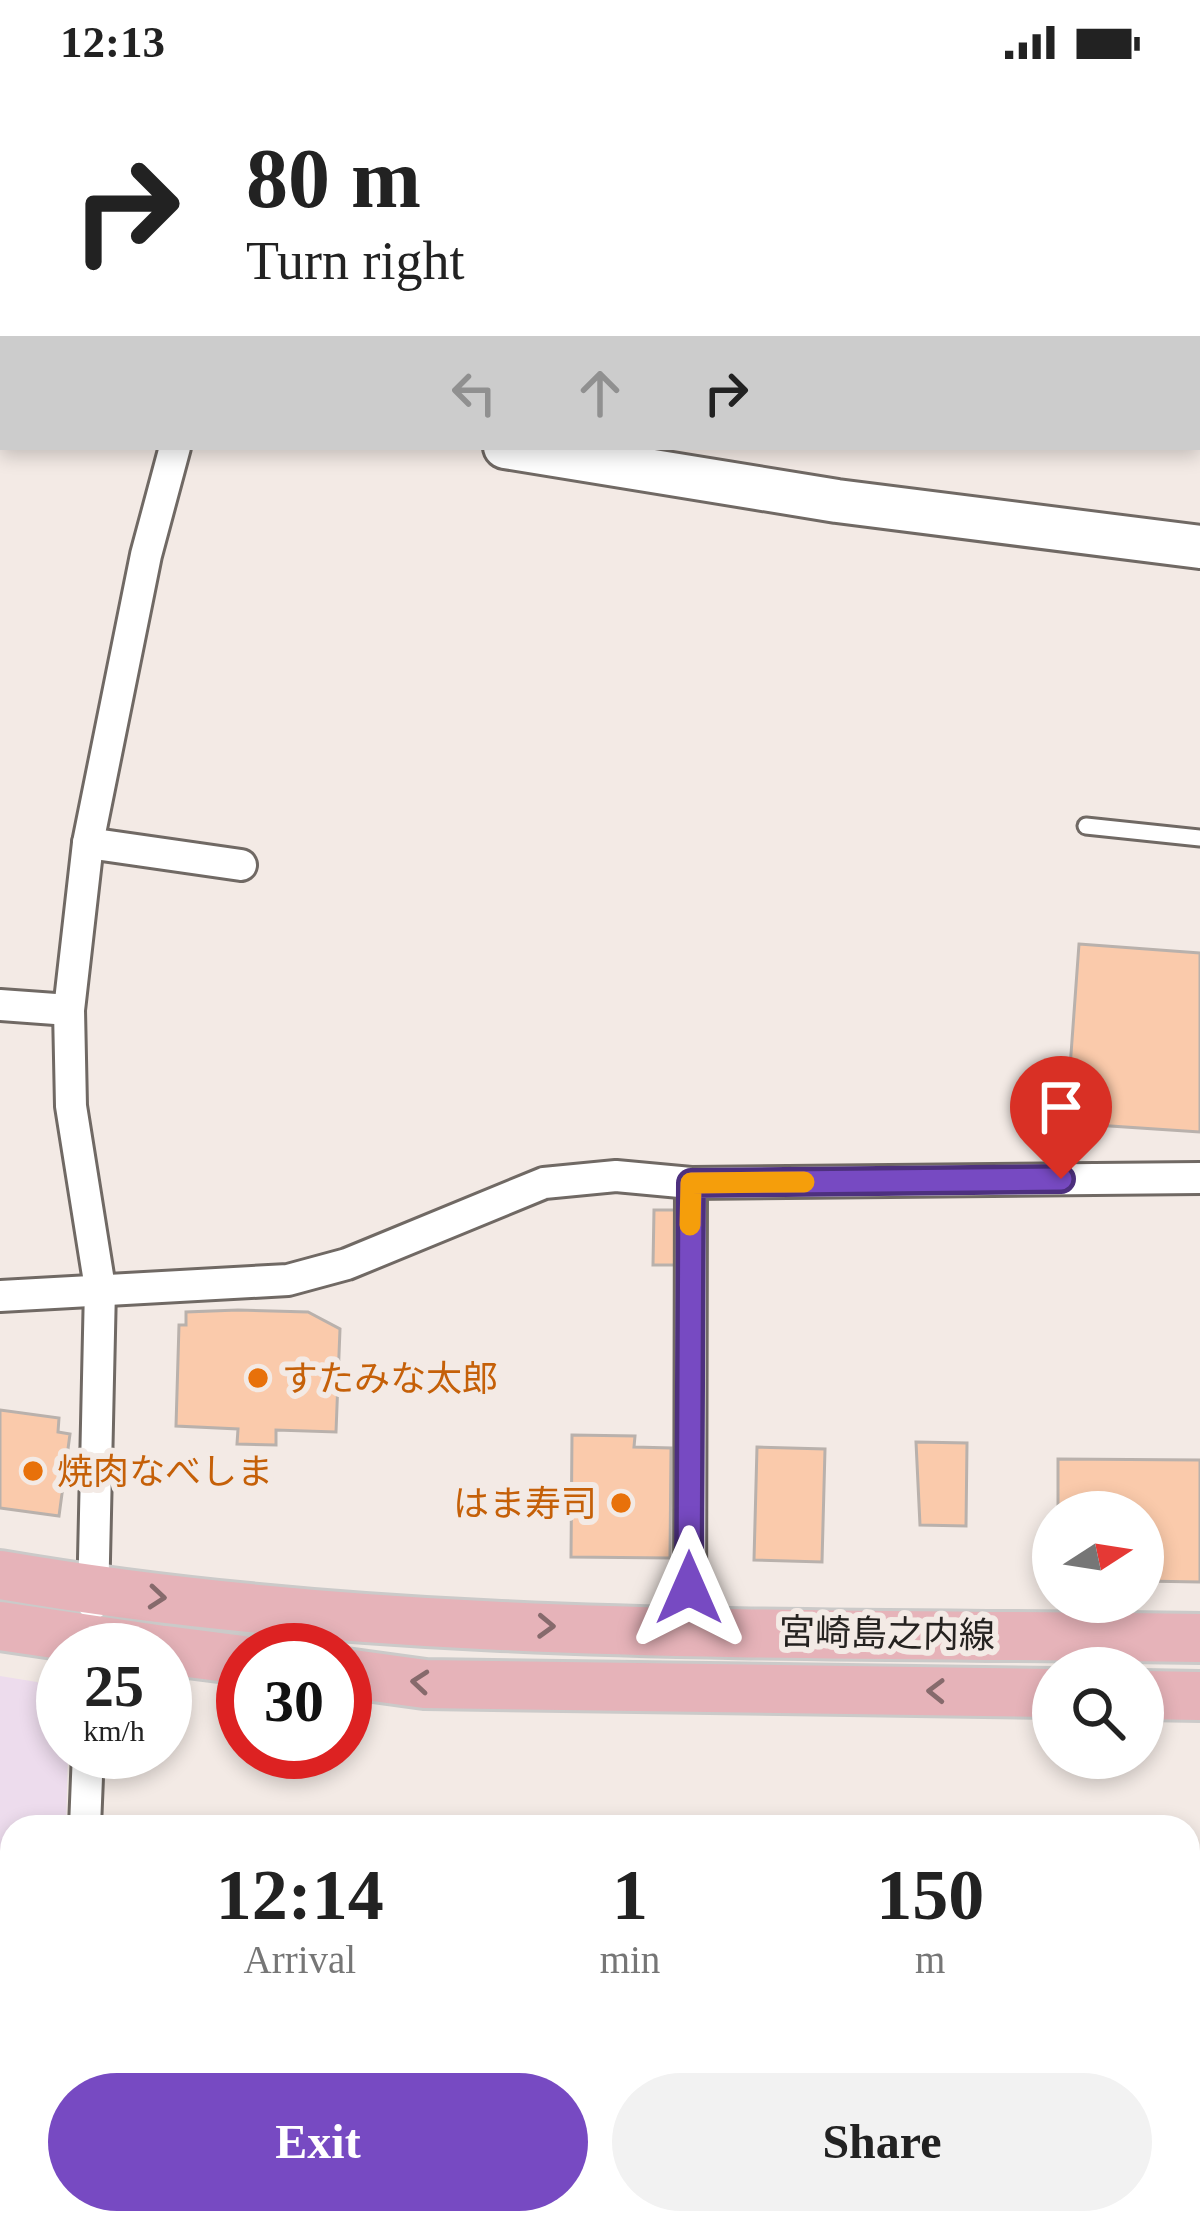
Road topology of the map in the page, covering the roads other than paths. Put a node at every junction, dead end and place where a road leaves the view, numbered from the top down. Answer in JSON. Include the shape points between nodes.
{"nodes":[{"id":1,"x":174,"y":450,"type":"edge"},
{"id":2,"x":540,"y":450,"type":"edge"},
{"id":3,"x":1200,"y":547,"type":"edge"},
{"id":4,"x":1086,"y":826,"type":"dead end"},
{"id":5,"x":1200,"y":838,"type":"edge"},
{"id":6,"x":88,"y":843,"type":"junction"},
{"id":7,"x":241,"y":865,"type":"dead end"},
{"id":8,"x":0,"y":1005,"type":"edge"},
{"id":9,"x":69,"y":1010,"type":"junction"},
{"id":10,"x":1200,"y":1178,"type":"edge"},
{"id":11,"x":691,"y":1183,"type":"junction"},
{"id":12,"x":100,"y":1288,"type":"junction"},
{"id":13,"x":0,"y":1296,"type":"edge"},
{"id":14,"x":0,"y":1576,"type":"edge"},
{"id":15,"x":94,"y":1592,"type":"junction"},
{"id":16,"x":92,"y":1623,"type":"edge"},
{"id":17,"x":0,"y":1626,"type":"edge"},
{"id":18,"x":690,"y":1630,"type":"junction"},
{"id":19,"x":36,"y":1634,"type":"edge"},
{"id":20,"x":1200,"y":1638,"type":"edge"},
{"id":21,"x":372,"y":1677,"type":"edge"},
{"id":22,"x":1032,"y":1693,"type":"edge"},
{"id":23,"x":1164,"y":1695,"type":"edge"},
{"id":24,"x":1200,"y":1696,"type":"edge"},
{"id":25,"x":87,"y":1779,"type":"edge"},
{"id":26,"x":85,"y":1815,"type":"edge"}],
"edges":[{"from":1,"to":6,"type":"street"},
{"from":2,"to":3,"type":"street","via":[[837,501]]},
{"from":4,"to":5,"type":"lane"},
{"from":6,"to":7,"type":"street"},
{"from":6,"to":9,"type":"street"},
{"from":8,"to":9,"type":"street"},
{"from":9,"to":12,"type":"street","via":[[71,1106]]},
{"from":10,"to":11,"type":"street"},
{"from":11,"to":12,"type":"street","via":[[616,1176],[544,1184],[288,1280]]},
{"from":11,"to":18,"type":"street"},
{"from":12,"to":13,"type":"street"},
{"from":12,"to":15,"type":"street"},
{"from":14,"to":15,"type":"main road","name":"宮崎島之内線"},
{"from":15,"to":16,"type":"street"},
{"from":15,"to":18,"type":"main road","name":"宮崎島之内線","one_way":true,"via":[[419,1622]]},
{"from":17,"to":19,"type":"main road"},
{"from":18,"to":20,"type":"main road","name":"宮崎島之内線"},
{"from":22,"to":21,"type":"main road","name":"宮崎島之内線","one_way":true,"via":[[425,1684]]},
{"from":23,"to":24,"type":"main road"},
{"from":25,"to":26,"type":"street"}]}
